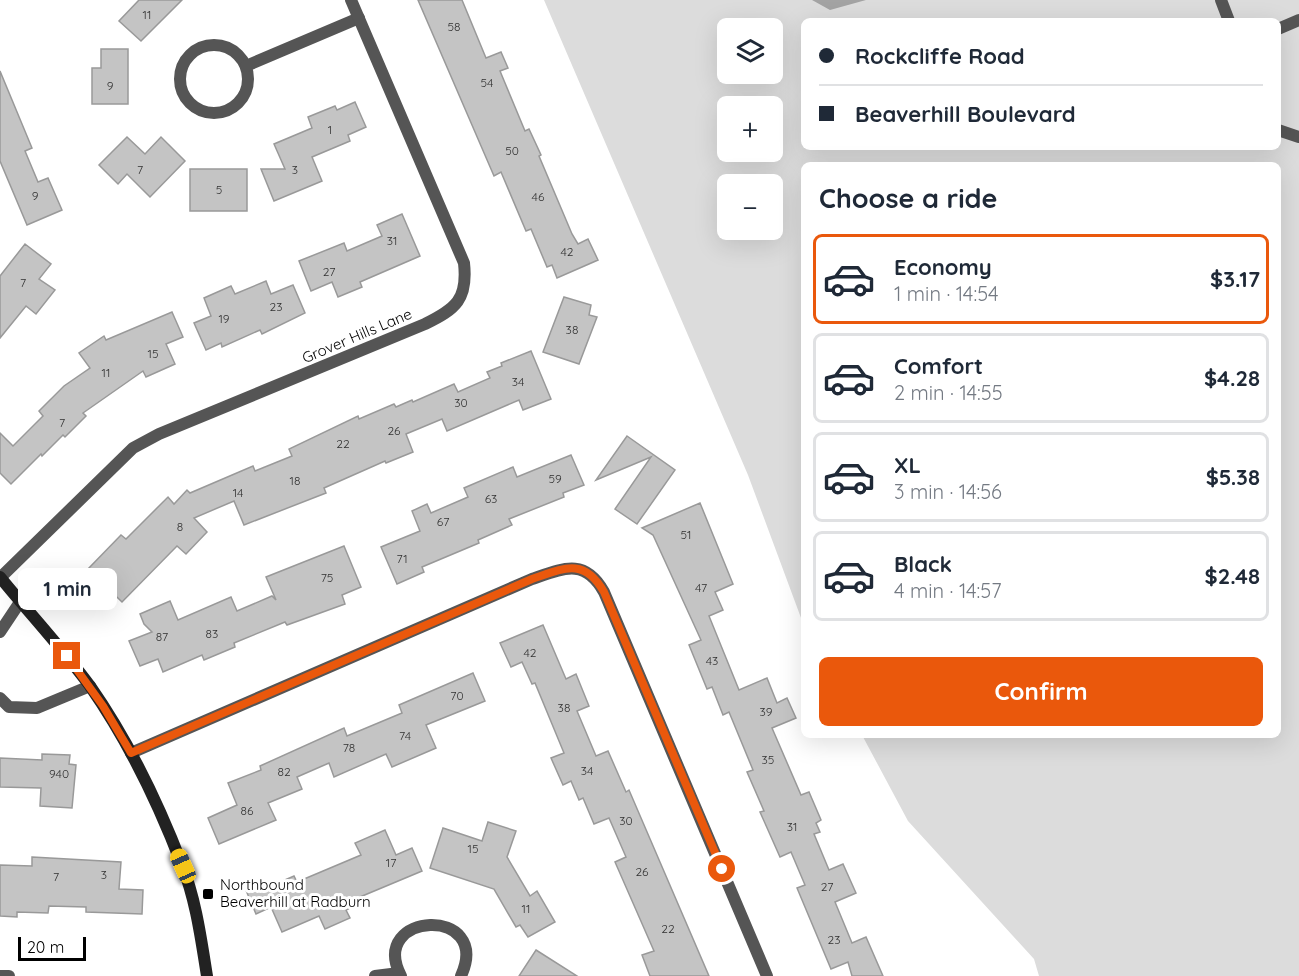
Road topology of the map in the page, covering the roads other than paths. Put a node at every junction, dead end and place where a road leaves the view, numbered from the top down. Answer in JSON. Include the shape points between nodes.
{"nodes":[{"id":1,"x":351,"y":0,"type":"edge"},
{"id":2,"x":1221,"y":0,"type":"edge"},
{"id":3,"x":359,"y":18,"type":"junction"},
{"id":4,"x":1228,"y":18,"type":"edge"},
{"id":5,"x":1299,"y":20,"type":"edge"},
{"id":6,"x":1281,"y":28,"type":"edge"},
{"id":7,"x":246,"y":66,"type":"junction"},
{"id":8,"x":1281,"y":131,"type":"edge"},
{"id":9,"x":1299,"y":137,"type":"edge"},
{"id":10,"x":0,"y":577,"type":"edge"},
{"id":11,"x":20,"y":602,"type":"junction"},
{"id":12,"x":0,"y":632,"type":"edge"},
{"id":13,"x":90,"y":686,"type":"junction"},
{"id":14,"x":0,"y":698,"type":"edge"},
{"id":15,"x":131,"y":753,"type":"junction"},
{"id":16,"x":400,"y":975,"type":"edge"},
{"id":17,"x":0,"y":976,"type":"edge"},
{"id":18,"x":9,"y":976,"type":"edge"},
{"id":19,"x":207,"y":976,"type":"edge"},
{"id":20,"x":375,"y":976,"type":"edge"},
{"id":21,"x":461,"y":976,"type":"edge"},
{"id":22,"x":767,"y":976,"type":"edge"}],
"edges":[{"from":1,"to":3,"type":"street","name":"Grover Hills Lane"},
{"from":2,"to":4,"type":"street"},
{"from":3,"to":7,"type":"street"},
{"from":3,"to":10,"type":"street","name":"Grover Hills Lane","via":[[465,263],[466,282],[461,298],[449,312],[426,324],[133,448]]},
{"from":5,"to":6,"type":"street"},
{"from":7,"to":7,"type":"street","via":[[232,50],[222,46],[201,48],[192,54],[181,72],[183,93],[199,110],[210,113],[233,108],[247,89]]},
{"from":8,"to":9,"type":"street"},
{"from":10,"to":11,"type":"street"},
{"from":11,"to":12,"type":"street"},
{"from":11,"to":13,"type":"street"},
{"from":13,"to":14,"type":"street","via":[[37,708],[9,707]]},
{"from":13,"to":15,"type":"street"},
{"from":15,"to":19,"type":"street","via":[[183,866],[199,923]]},
{"from":15,"to":22,"type":"street","via":[[532,579],[560,569],[584,569],[596,577],[604,592]]},
{"from":16,"to":20,"type":"street"},
{"from":16,"to":21,"type":"street","via":[[396,962],[402,939],[416,927],[433,923],[455,933],[462,942],[466,964]]},
{"from":17,"to":18,"type":"street"}]}
